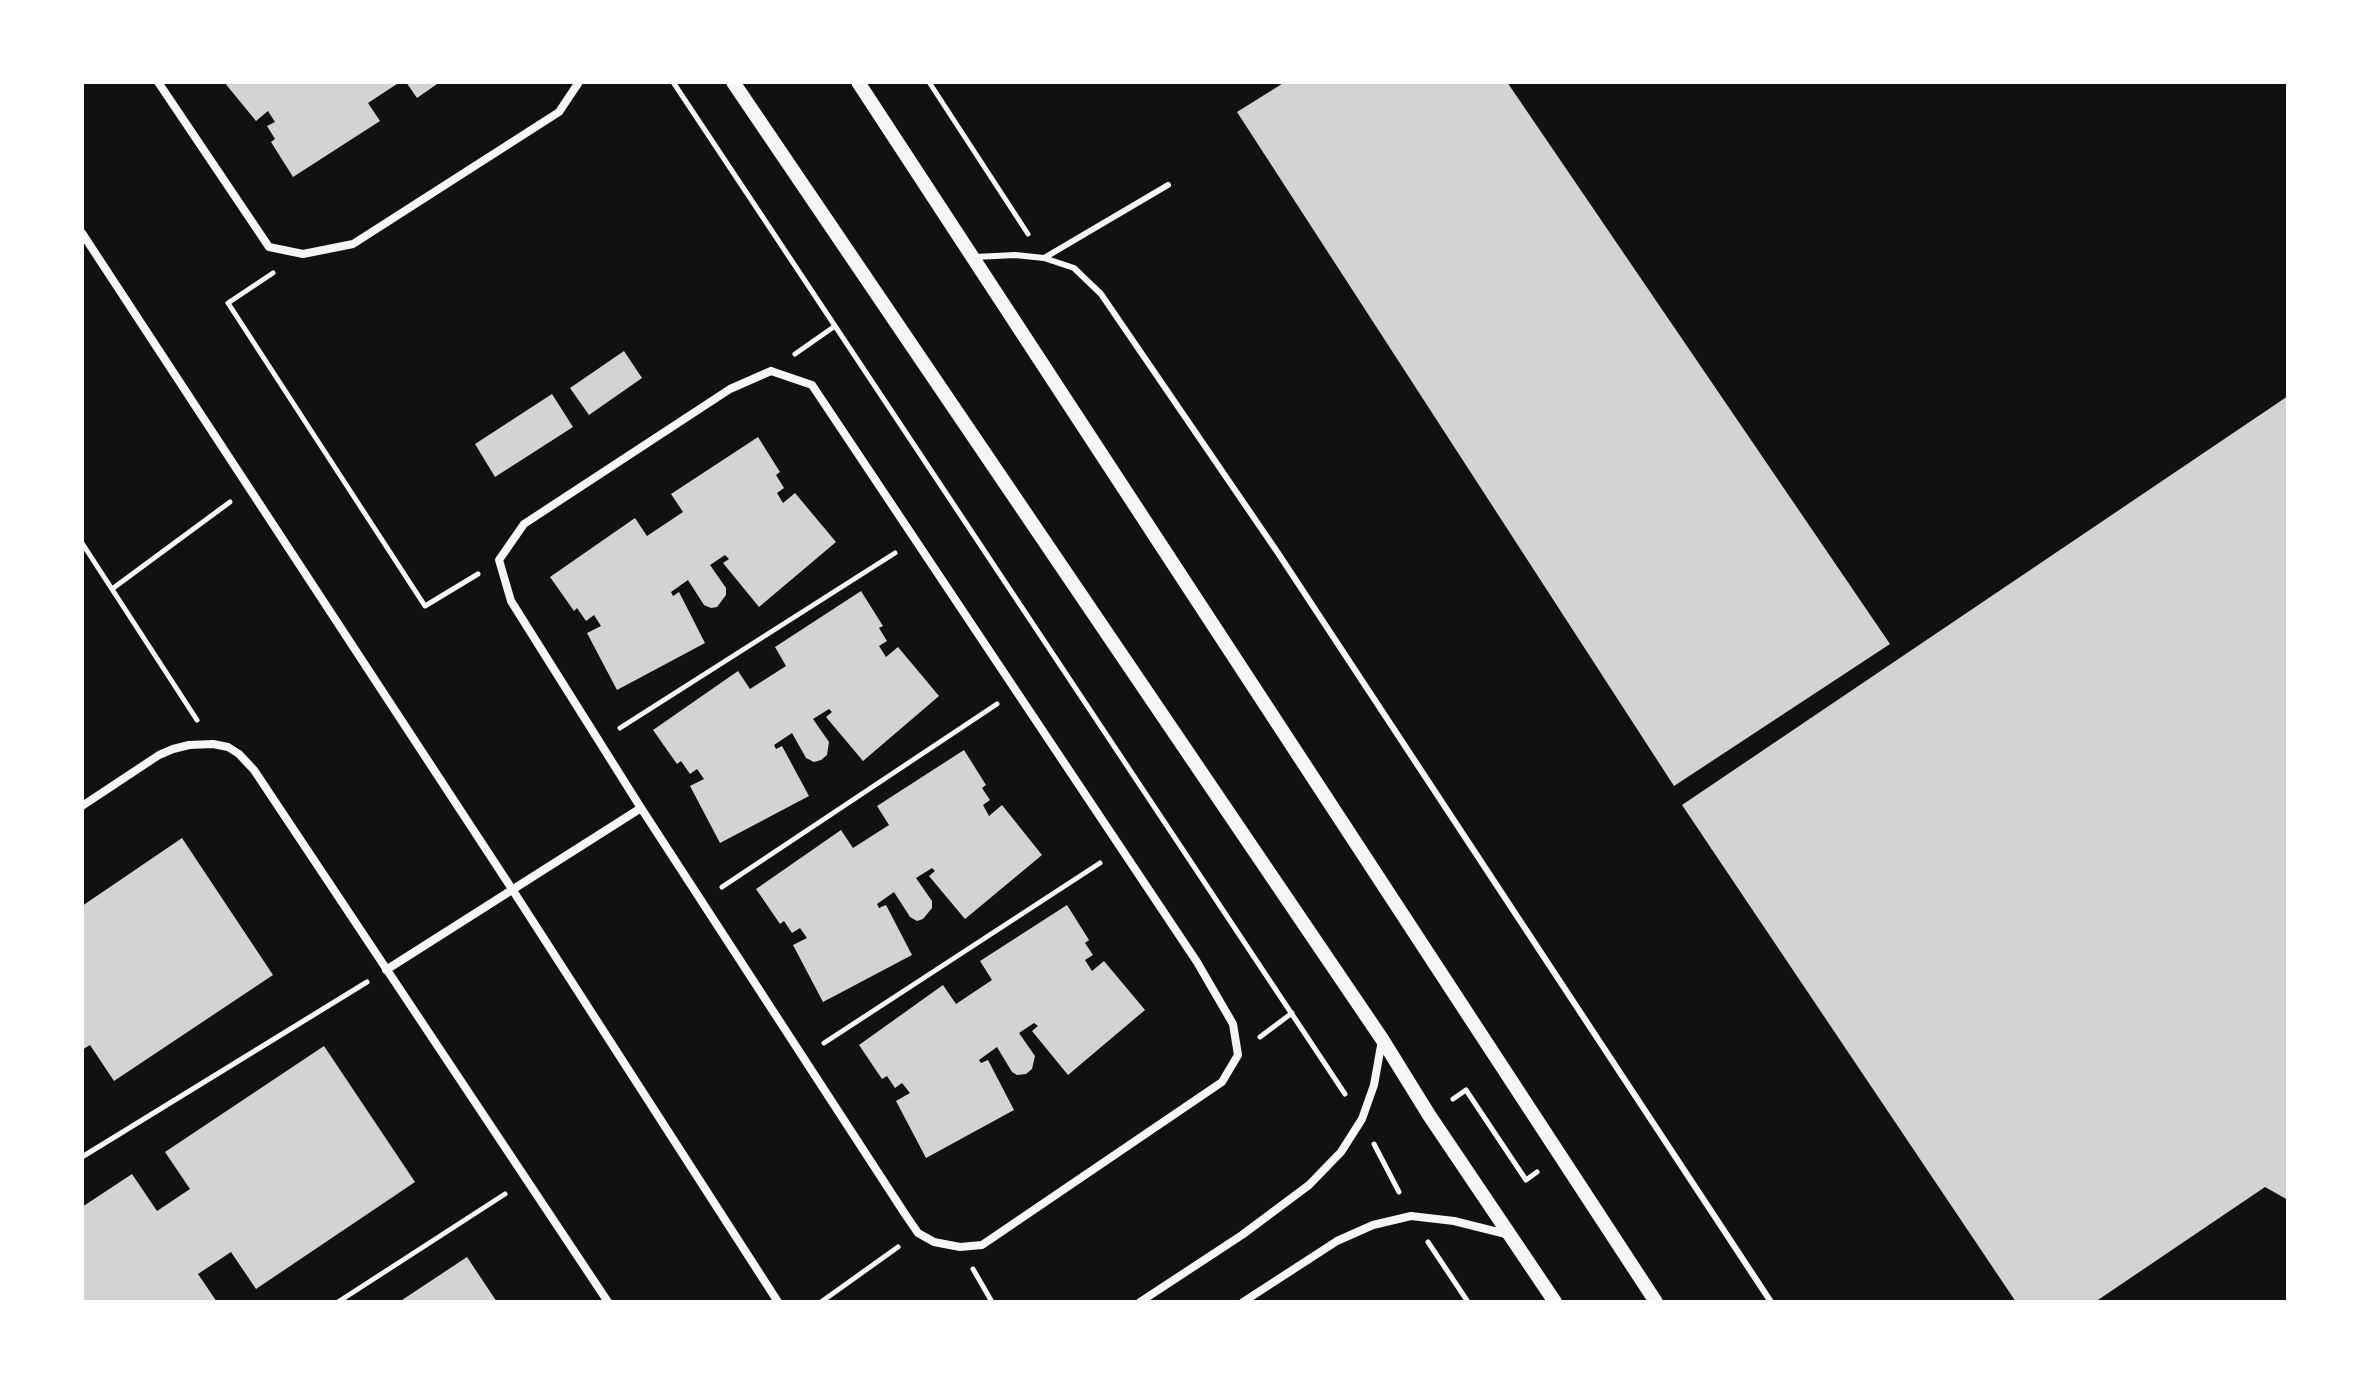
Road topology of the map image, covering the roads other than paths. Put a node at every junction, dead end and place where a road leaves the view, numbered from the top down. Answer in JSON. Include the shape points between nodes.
{"nodes":[{"id":1,"x":158,"y":82,"type":"edge"},
{"id":2,"x":579,"y":82,"type":"edge"},
{"id":3,"x":733,"y":82,"type":"edge"},
{"id":4,"x":858,"y":82,"type":"edge"},
{"id":5,"x":1168,"y":185,"type":"dead end"},
{"id":6,"x":82,"y":233,"type":"edge"},
{"id":7,"x":972,"y":257,"type":"junction"},
{"id":8,"x":1044,"y":258,"type":"junction"},
{"id":9,"x":82,"y":806,"type":"edge"},
{"id":10,"x":641,"y":808,"type":"junction"},
{"id":11,"x":512,"y":889,"type":"junction"},
{"id":12,"x":386,"y":970,"type":"junction"},
{"id":13,"x":1382,"y":1039,"type":"junction"},
{"id":14,"x":1510,"y":1235,"type":"junction"},
{"id":15,"x":608,"y":1302,"type":"edge"},
{"id":16,"x":778,"y":1302,"type":"edge"},
{"id":17,"x":1140,"y":1302,"type":"edge"},
{"id":18,"x":1243,"y":1302,"type":"edge"},
{"id":19,"x":1555,"y":1302,"type":"edge"},
{"id":20,"x":1656,"y":1302,"type":"edge"},
{"id":21,"x":1771,"y":1302,"type":"edge"}],
"edges":[{"from":1,"to":2,"type":"street","via":[[269,247],[303,254],[353,244],[559,112]]},
{"from":3,"to":13,"type":"street"},
{"from":4,"to":7,"type":"street"},
{"from":5,"to":8,"type":"lane"},
{"from":6,"to":11,"type":"street"},
{"from":7,"to":8,"type":"lane"},
{"from":7,"to":20,"type":"street"},
{"from":8,"to":21,"type":"lane","via":[[1074,268],[1131,335]]},
{"from":9,"to":12,"type":"street","via":[[159,755],[189,745],[228,747],[254,770]]},
{"from":10,"to":10,"type":"street","via":[[511,601],[499,560],[524,524],[730,389],[771,371],[812,385],[1197,962],[1233,1024],[1238,1055],[1222,1082],[982,1245],[934,1242],[918,1233]]},
{"from":10,"to":11,"type":"street"},
{"from":11,"to":12,"type":"street"},
{"from":11,"to":16,"type":"street"},
{"from":12,"to":15,"type":"street"},
{"from":13,"to":14,"type":"street"},
{"from":13,"to":17,"type":"street","via":[[1362,1119],[1341,1152],[1309,1185]]},
{"from":14,"to":18,"type":"street","via":[[1411,1216],[1373,1225],[1337,1241]]},
{"from":14,"to":19,"type":"street"}]}
